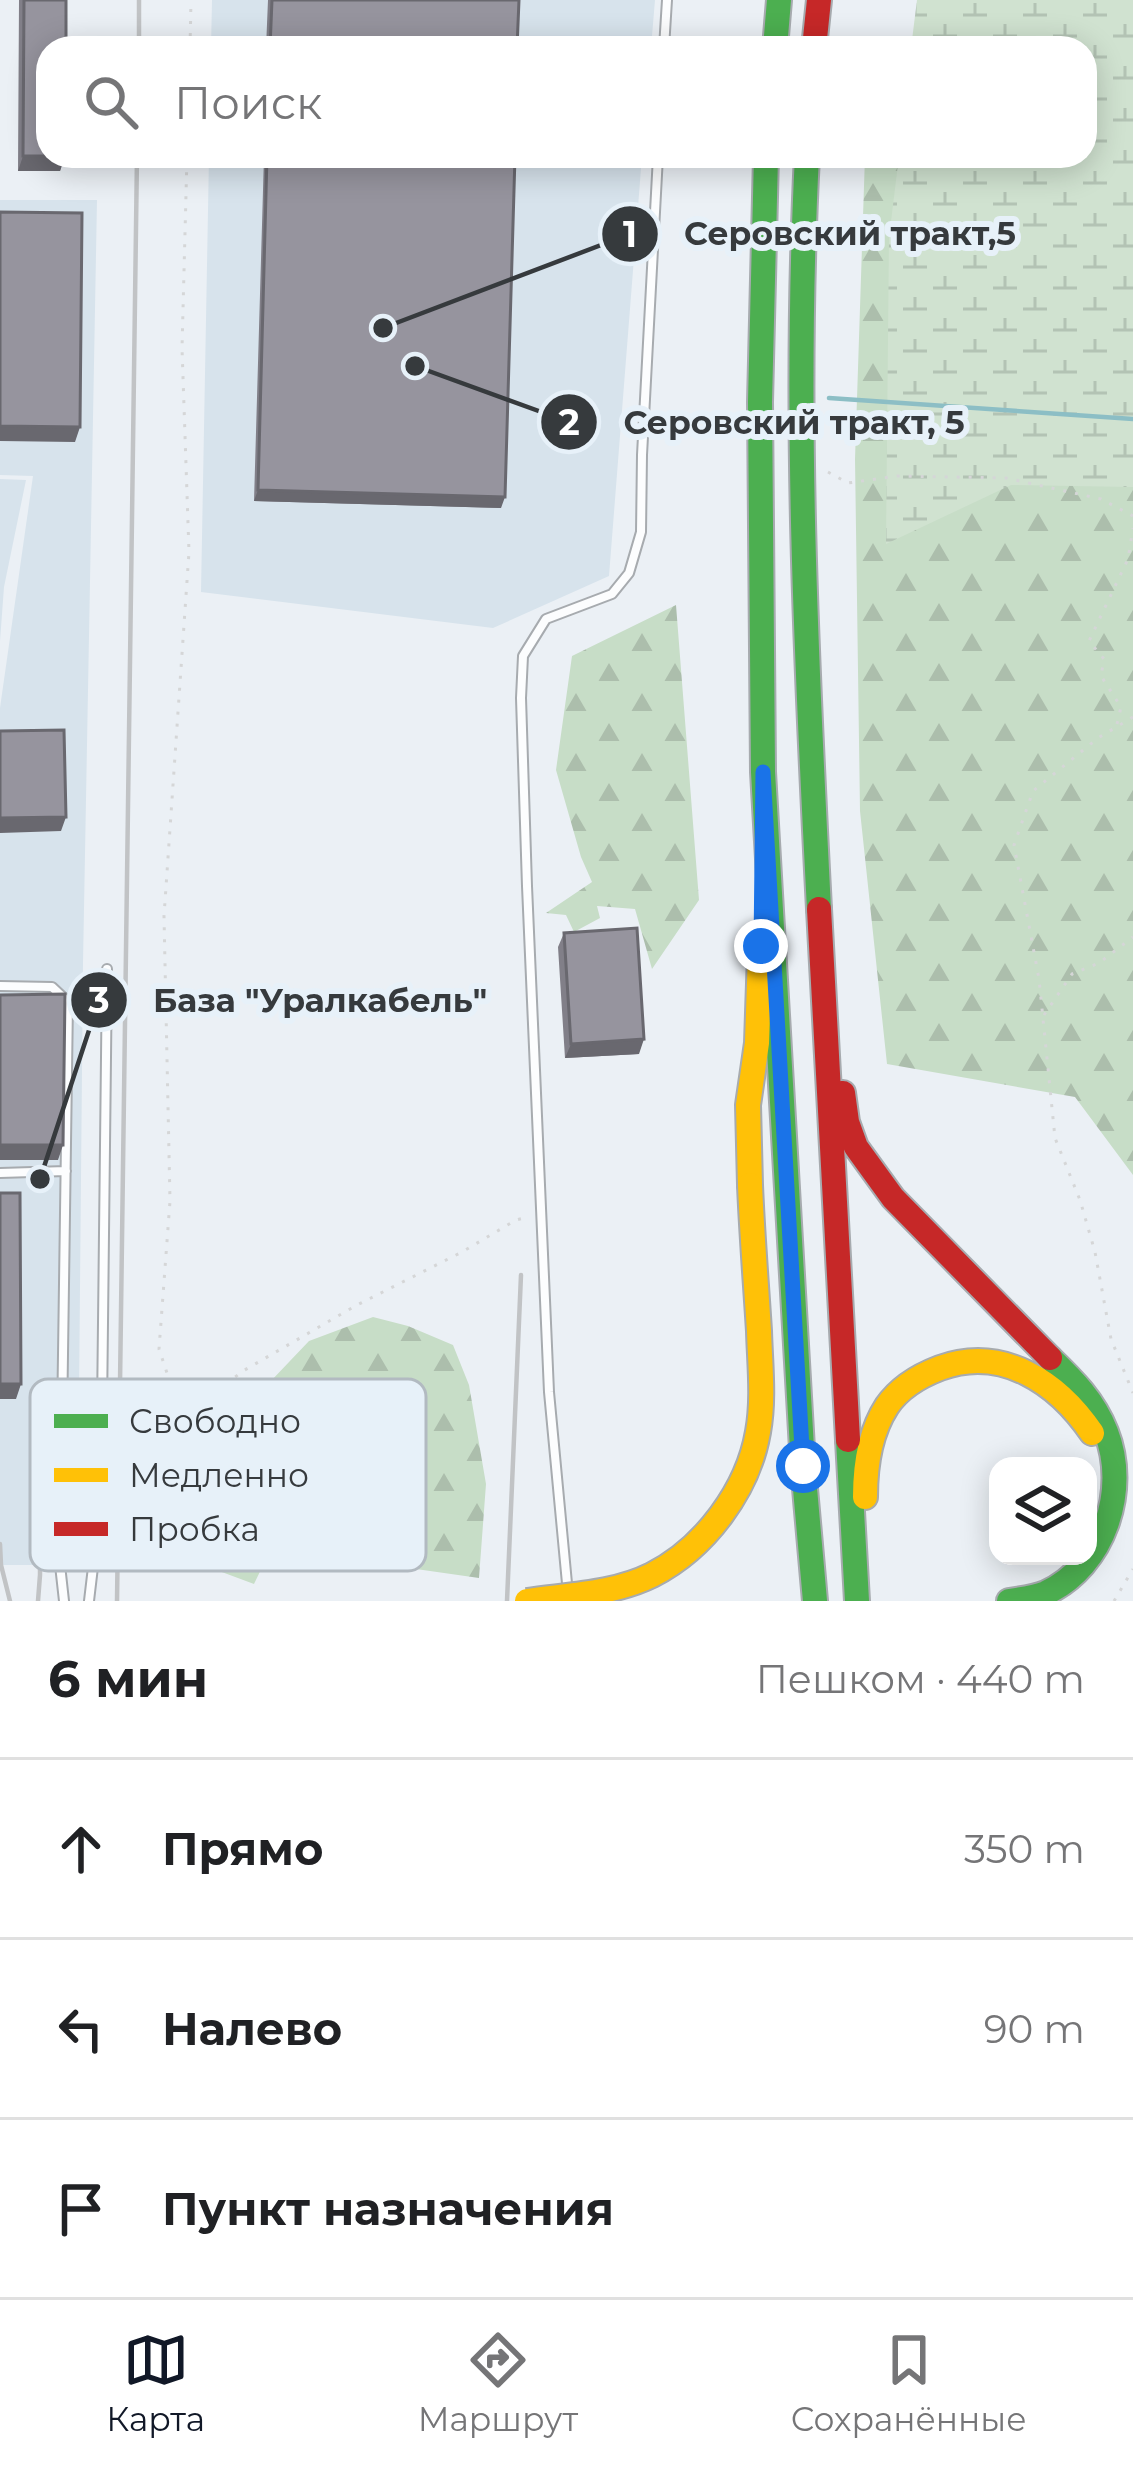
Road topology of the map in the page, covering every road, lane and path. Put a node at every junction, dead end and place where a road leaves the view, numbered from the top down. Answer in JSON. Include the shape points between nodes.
{"nodes":[{"id":1,"x":191,"y":0,"type":"edge"},
{"id":2,"x":667,"y":0,"type":"edge"},
{"id":3,"x":779,"y":0,"type":"edge"},
{"id":4,"x":819,"y":0,"type":"edge"},
{"id":5,"x":190,"y":36,"type":"edge"},
{"id":6,"x":665,"y":36,"type":"edge"},
{"id":7,"x":776,"y":36,"type":"edge"},
{"id":8,"x":815,"y":36,"type":"edge"},
{"id":9,"x":187,"y":168,"type":"edge"},
{"id":10,"x":657,"y":168,"type":"edge"},
{"id":11,"x":766,"y":168,"type":"edge"},
{"id":12,"x":806,"y":168,"type":"edge"},
{"id":13,"x":828,"y":472,"type":"dead end"},
{"id":14,"x":1133,"y":516,"type":"edge"},
{"id":15,"x":1133,"y":528,"type":"edge"},
{"id":16,"x":1133,"y":716,"type":"edge"},
{"id":17,"x":1117,"y":724,"type":"dead end"},
{"id":18,"x":763,"y":772,"type":"junction"},
{"id":19,"x":1133,"y":937,"type":"edge"},
{"id":20,"x":824,"y":955,"type":"junction"},
{"id":21,"x":107,"y":969,"type":"dead end"},
{"id":22,"x":0,"y":986,"type":"edge"},
{"id":23,"x":1042,"y":1016,"type":"junction"},
{"id":24,"x":66,"y":1171,"type":"junction"},
{"id":25,"x":0,"y":1173,"type":"edge"},
{"id":26,"x":542,"y":1213,"type":"junction"},
{"id":27,"x":63,"y":1379,"type":"edge"},
{"id":28,"x":102,"y":1379,"type":"edge"},
{"id":29,"x":169,"y":1379,"type":"edge"},
{"id":30,"x":233,"y":1379,"type":"edge"},
{"id":31,"x":1133,"y":1393,"type":"edge"},
{"id":32,"x":1115,"y":1491,"type":"junction"},
{"id":33,"x":1133,"y":1569,"type":"edge"},
{"id":34,"x":61,"y":1571,"type":"edge"},
{"id":35,"x":93,"y":1571,"type":"edge"},
{"id":36,"x":1117,"y":1600,"type":"edge"},
{"id":37,"x":64,"y":1601,"type":"edge"},
{"id":38,"x":89,"y":1601,"type":"edge"},
{"id":39,"x":527,"y":1601,"type":"edge"},
{"id":40,"x":568,"y":1601,"type":"edge"},
{"id":41,"x":815,"y":1601,"type":"edge"},
{"id":42,"x":860,"y":1601,"type":"edge"},
{"id":43,"x":1009,"y":1601,"type":"edge"}],
"edges":[{"from":1,"to":5,"type":"path"},
{"from":2,"to":6,"type":"lane"},
{"from":3,"to":7,"type":"main road"},
{"from":4,"to":8,"type":"main road"},
{"from":9,"to":29,"type":"path","via":[[189,552],[164,916],[170,1201],[159,1349]]},
{"from":10,"to":26,"type":"lane","via":[[641,532],[628,573],[611,594],[546,619],[523,656]]},
{"from":11,"to":18,"type":"main road"},
{"from":12,"to":20,"type":"main road","via":[[809,716]]},
{"from":13,"to":14,"type":"path","via":[[848,483],[1006,478]]},
{"from":15,"to":17,"type":"path","via":[[1127,560],[1089,641],[1121,706]]},
{"from":16,"to":23,"type":"path","via":[[1034,791],[1014,845]]},
{"from":18,"to":39,"type":"main road","bridge":true,"via":[[757,1043],[748,1106],[755,1447],[732,1497],[676,1560],[620,1585]]},
{"from":18,"to":41,"type":"main road"},
{"from":19,"to":23,"type":"path","via":[[1072,974]]},
{"from":20,"to":32,"type":"main road","via":[[856,1148],[893,1198],[1084,1392],[1112,1450]]},
{"from":20,"to":42,"type":"main road"},
{"from":21,"to":28,"type":"lane"},
{"from":22,"to":24,"type":"lane","via":[[52,987],[68,1003]]},
{"from":23,"to":31,"type":"path","via":[[1054,1138],[1080,1200],[1111,1339]]},
{"from":24,"to":25,"type":"lane"},
{"from":24,"to":27,"type":"lane"},
{"from":26,"to":30,"type":"path","via":[[357,1305]]},
{"from":26,"to":40,"type":"lane"},
{"from":32,"to":42,"type":"main road","via":[[1102,1451],[1060,1391],[998,1361],[929,1372],[897,1392],[873,1441],[864,1477]]},
{"from":32,"to":43,"type":"main road","via":[[1110,1519],[1080,1569],[1043,1594]]},
{"from":33,"to":36,"type":"path"},
{"from":34,"to":37,"type":"lane"},
{"from":35,"to":38,"type":"lane"}]}
